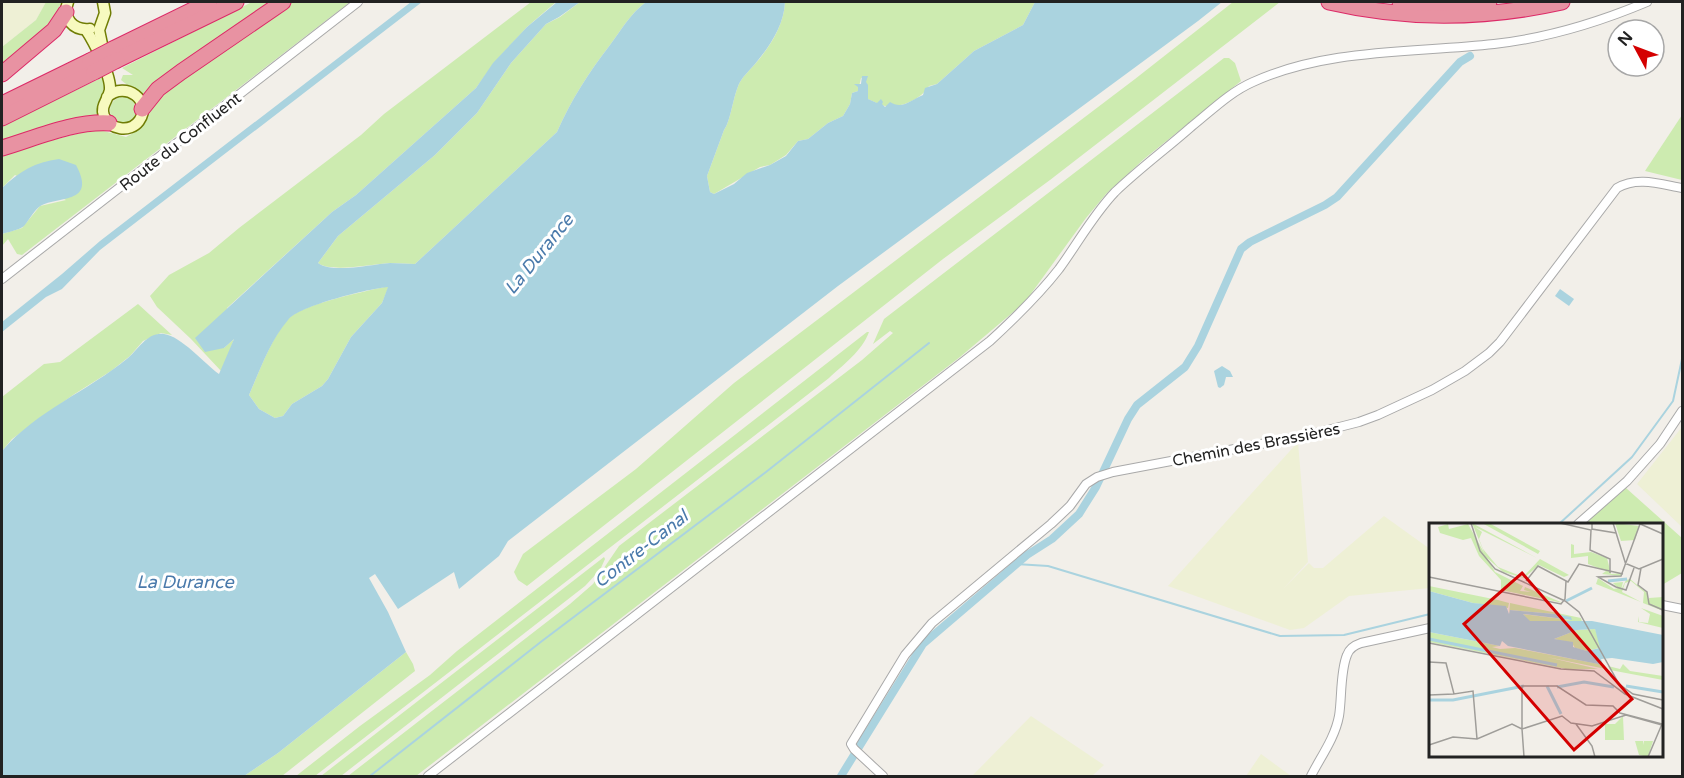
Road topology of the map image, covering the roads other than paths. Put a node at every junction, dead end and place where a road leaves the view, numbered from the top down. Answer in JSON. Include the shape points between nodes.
{"nodes":[{"id":1,"x":103,"y":2,"type":"edge"},
{"id":2,"x":210,"y":2,"type":"edge"},
{"id":3,"x":236,"y":2,"type":"edge"},
{"id":4,"x":283,"y":2,"type":"edge"},
{"id":5,"x":358,"y":2,"type":"edge"},
{"id":6,"x":1330,"y":2,"type":"edge"},
{"id":7,"x":1400,"y":2,"type":"edge"},
{"id":8,"x":1489,"y":2,"type":"edge"},
{"id":9,"x":1562,"y":2,"type":"edge"},
{"id":10,"x":1647,"y":2,"type":"edge"},
{"id":11,"x":67,"y":7,"type":"edge"},
{"id":12,"x":99,"y":24,"type":"junction"},
{"id":13,"x":86,"y":30,"type":"junction"},
{"id":14,"x":115,"y":55,"type":"junction"},
{"id":15,"x":92,"y":66,"type":"junction"},
{"id":16,"x":2,"y":74,"type":"edge"},
{"id":17,"x":122,"y":90,"type":"junction"},
{"id":18,"x":107,"y":97,"type":"junction"},
{"id":19,"x":2,"y":104,"type":"edge"},
{"id":20,"x":142,"y":109,"type":"junction"},
{"id":21,"x":2,"y":118,"type":"edge"},
{"id":22,"x":109,"y":123,"type":"junction"},
{"id":23,"x":2,"y":148,"type":"edge"},
{"id":24,"x":1683,"y":188,"type":"edge"},
{"id":25,"x":2,"y":279,"type":"edge"},
{"id":26,"x":1683,"y":411,"type":"edge"},
{"id":27,"x":1580,"y":523,"type":"edge"},
{"id":28,"x":1663,"y":605,"type":"edge"},
{"id":29,"x":1683,"y":609,"type":"edge"},
{"id":30,"x":1429,"y":628,"type":"edge"},
{"id":31,"x":428,"y":777,"type":"edge"},
{"id":32,"x":884,"y":777,"type":"edge"},
{"id":33,"x":1311,"y":777,"type":"edge"}],
"edges":[{"from":1,"to":12,"type":"street","via":[[105,13]]},
{"from":2,"to":14,"type":"highway"},
{"from":3,"to":14,"type":"highway"},
{"from":4,"to":20,"type":"highway","via":[[180,72],[158,89]]},
{"from":5,"to":25,"type":"street","name":"Route du Confluent"},
{"from":6,"to":9,"type":"highway","via":[[1432,16],[1523,10]]},
{"from":7,"to":8,"type":"highway"},
{"from":10,"to":31,"type":"street","via":[[1552,35],[1307,62],[1251,82],[1115,192],[1029,305],[990,340]]},
{"from":11,"to":13,"type":"street","via":[[70,23]]},
{"from":11,"to":16,"type":"highway","via":[[54,30]]},
{"from":12,"to":13,"type":"street"},
{"from":12,"to":17,"type":"street","via":[[102,47]]},
{"from":13,"to":18,"type":"street","via":[[107,76]]},
{"from":14,"to":15,"type":"highway","bridge":true},
{"from":15,"to":19,"type":"highway"},
{"from":15,"to":21,"type":"highway"},
{"from":17,"to":18,"type":"street"},
{"from":17,"to":20,"type":"street","via":[[138,97]]},
{"from":18,"to":22,"type":"street","via":[[103,113]]},
{"from":20,"to":22,"type":"street","via":[[134,126],[121,129]]},
{"from":22,"to":23,"type":"highway","via":[[87,124]]},
{"from":24,"to":32,"type":"street","name":"Chemin des Brassières","via":[[1635,181],[1617,188],[1500,342],[1465,371],[1432,390],[1340,428],[1101,476],[1086,484],[1052,524],[925,630],[905,655],[854,749]]},
{"from":26,"to":27,"type":"street","via":[[1627,481]]},
{"from":28,"to":29,"type":"street"},
{"from":30,"to":33,"type":"street","via":[[1360,643],[1351,649],[1345,664],[1339,719]]}]}
